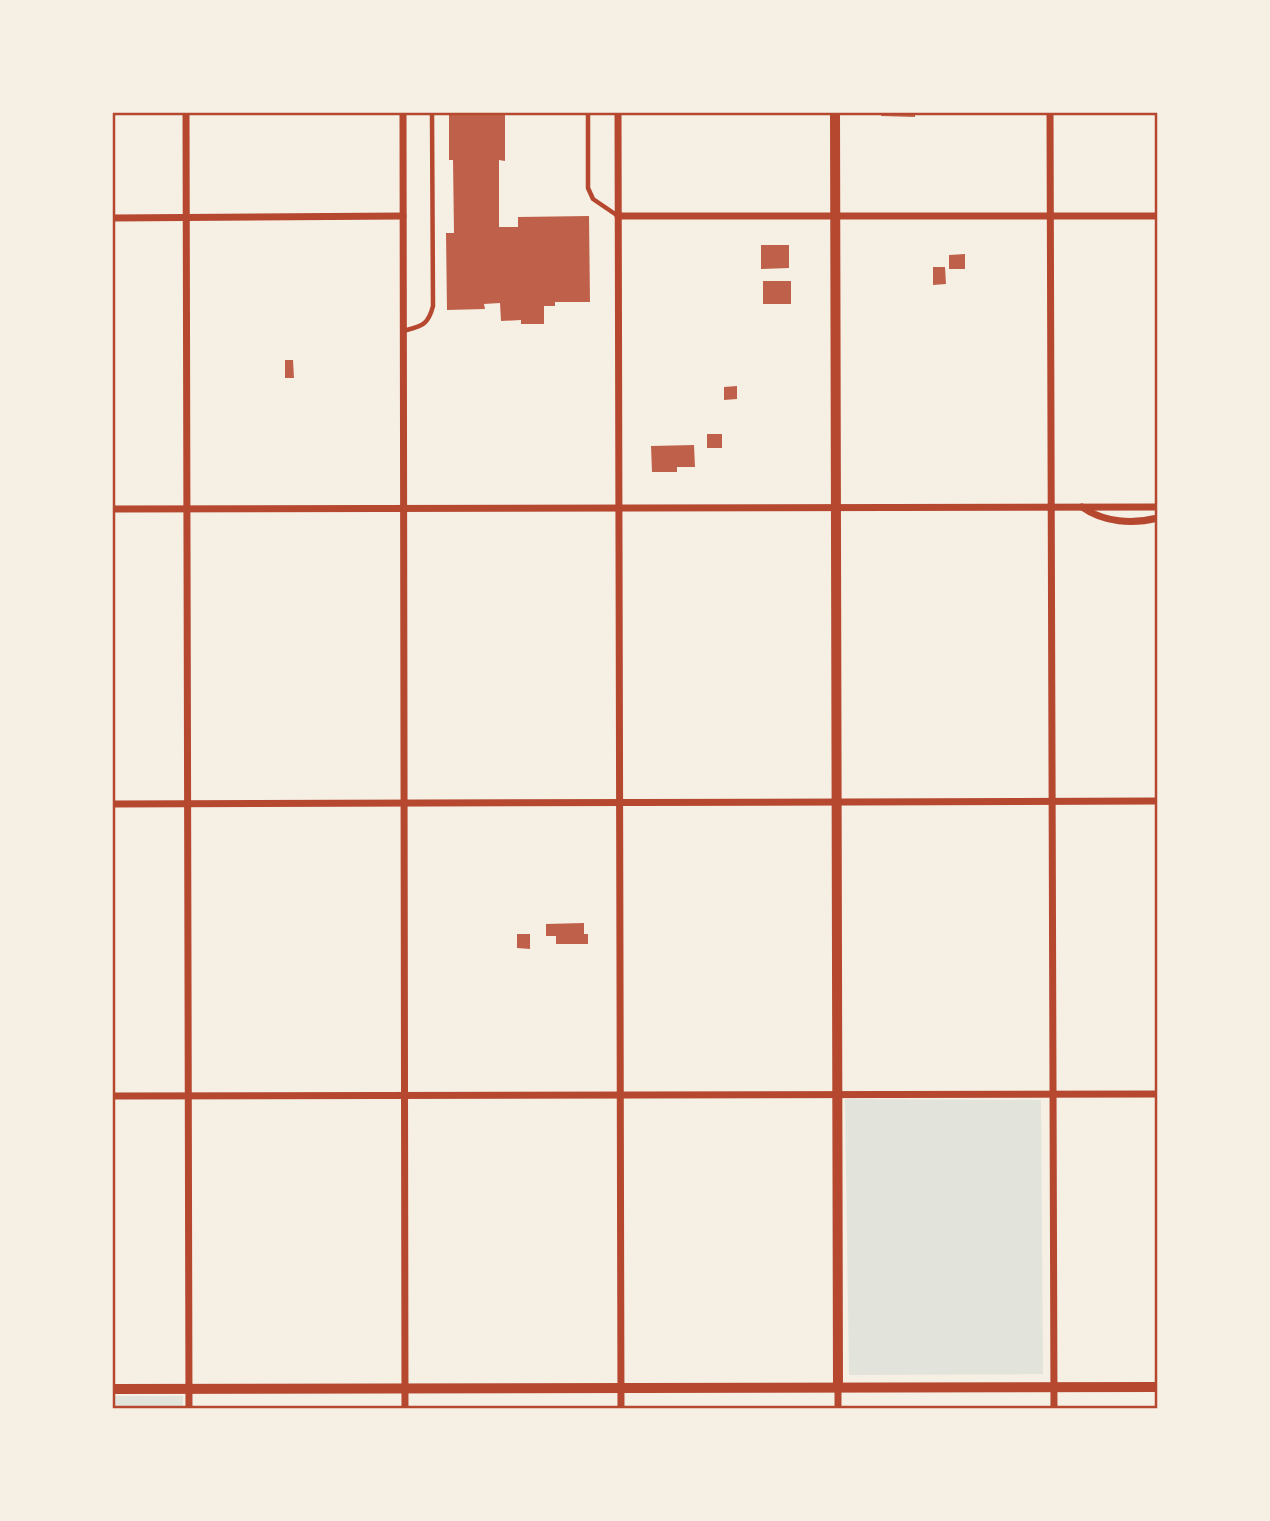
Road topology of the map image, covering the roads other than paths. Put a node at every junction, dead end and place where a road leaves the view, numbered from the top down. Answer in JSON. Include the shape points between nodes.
{"nodes":[{"id":1,"x":186,"y":112,"type":"edge"},
{"id":2,"x":402,"y":112,"type":"edge"},
{"id":3,"x":432,"y":112,"type":"edge"},
{"id":4,"x":588,"y":112,"type":"edge"},
{"id":5,"x":618,"y":112,"type":"edge"},
{"id":6,"x":835,"y":112,"type":"edge"},
{"id":7,"x":1050,"y":112,"type":"edge"},
{"id":8,"x":403,"y":216,"type":"junction"},
{"id":9,"x":618,"y":216,"type":"junction"},
{"id":10,"x":1051,"y":216,"type":"junction"},
{"id":11,"x":1158,"y":216,"type":"edge"},
{"id":12,"x":835,"y":217,"type":"junction"},
{"id":13,"x":112,"y":218,"type":"edge"},
{"id":14,"x":186,"y":218,"type":"junction"},
{"id":15,"x":403,"y":331,"type":"junction"},
{"id":16,"x":1082,"y":506,"type":"junction"},
{"id":17,"x":835,"y":507,"type":"junction"},
{"id":18,"x":1052,"y":507,"type":"junction"},
{"id":19,"x":1158,"y":507,"type":"edge"},
{"id":20,"x":403,"y":508,"type":"junction"},
{"id":21,"x":619,"y":508,"type":"junction"},
{"id":22,"x":112,"y":509,"type":"edge"},
{"id":23,"x":187,"y":509,"type":"junction"},
{"id":24,"x":1158,"y":518,"type":"edge"},
{"id":25,"x":1158,"y":801,"type":"edge"},
{"id":26,"x":836,"y":802,"type":"junction"},
{"id":27,"x":1052,"y":802,"type":"junction"},
{"id":28,"x":403,"y":803,"type":"junction"},
{"id":29,"x":619,"y":803,"type":"junction"},
{"id":30,"x":112,"y":804,"type":"edge"},
{"id":31,"x":187,"y":804,"type":"junction"},
{"id":32,"x":1158,"y":1094,"type":"edge"},
{"id":33,"x":837,"y":1095,"type":"junction"},
{"id":34,"x":1053,"y":1095,"type":"junction"},
{"id":35,"x":112,"y":1096,"type":"edge"},
{"id":36,"x":188,"y":1096,"type":"junction"},
{"id":37,"x":404,"y":1096,"type":"junction"},
{"id":38,"x":620,"y":1096,"type":"junction"},
{"id":39,"x":838,"y":1387,"type":"junction"},
{"id":40,"x":1054,"y":1387,"type":"junction"},
{"id":41,"x":1158,"y":1387,"type":"edge"},
{"id":42,"x":405,"y":1388,"type":"junction"},
{"id":43,"x":621,"y":1388,"type":"junction"},
{"id":44,"x":112,"y":1389,"type":"edge"},
{"id":45,"x":189,"y":1389,"type":"junction"},
{"id":46,"x":189,"y":1409,"type":"edge"},
{"id":47,"x":405,"y":1409,"type":"edge"},
{"id":48,"x":621,"y":1409,"type":"edge"},
{"id":49,"x":838,"y":1409,"type":"edge"},
{"id":50,"x":1054,"y":1409,"type":"edge"}],
"edges":[{"from":1,"to":14,"type":"street"},
{"from":2,"to":8,"type":"street"},
{"from":3,"to":15,"type":"lane","via":[[433,306],[422,326]]},
{"from":4,"to":9,"type":"lane","via":[[588,188],[593,199]]},
{"from":5,"to":9,"type":"street"},
{"from":6,"to":12,"type":"street"},
{"from":7,"to":10,"type":"street"},
{"from":8,"to":14,"type":"street"},
{"from":8,"to":15,"type":"street"},
{"from":9,"to":12,"type":"street"},
{"from":9,"to":21,"type":"street"},
{"from":10,"to":11,"type":"street"},
{"from":10,"to":12,"type":"street"},
{"from":10,"to":18,"type":"street"},
{"from":12,"to":17,"type":"street"},
{"from":13,"to":14,"type":"street"},
{"from":14,"to":23,"type":"street"},
{"from":15,"to":20,"type":"street"},
{"from":16,"to":18,"type":"street"},
{"from":16,"to":19,"type":"street"},
{"from":16,"to":24,"type":"street","via":[[1113,520]]},
{"from":17,"to":18,"type":"street"},
{"from":17,"to":21,"type":"street"},
{"from":17,"to":26,"type":"street"},
{"from":18,"to":27,"type":"street"},
{"from":20,"to":21,"type":"street"},
{"from":20,"to":23,"type":"street"},
{"from":20,"to":28,"type":"street"},
{"from":21,"to":29,"type":"street"},
{"from":22,"to":23,"type":"street"},
{"from":23,"to":31,"type":"street"},
{"from":25,"to":27,"type":"street"},
{"from":26,"to":27,"type":"street"},
{"from":26,"to":29,"type":"street"},
{"from":26,"to":33,"type":"street"},
{"from":27,"to":34,"type":"street"},
{"from":28,"to":29,"type":"street"},
{"from":28,"to":31,"type":"street"},
{"from":28,"to":37,"type":"street"},
{"from":29,"to":38,"type":"street"},
{"from":30,"to":31,"type":"street"},
{"from":31,"to":36,"type":"street"},
{"from":32,"to":34,"type":"street"},
{"from":33,"to":34,"type":"street"},
{"from":33,"to":38,"type":"street"},
{"from":33,"to":39,"type":"street"},
{"from":34,"to":40,"type":"street"},
{"from":35,"to":36,"type":"street"},
{"from":36,"to":37,"type":"street"},
{"from":36,"to":45,"type":"street"},
{"from":37,"to":38,"type":"street"},
{"from":37,"to":42,"type":"street"},
{"from":38,"to":43,"type":"street"},
{"from":39,"to":40,"type":"street"},
{"from":39,"to":43,"type":"street"},
{"from":39,"to":49,"type":"street"},
{"from":40,"to":41,"type":"street"},
{"from":40,"to":50,"type":"street"},
{"from":42,"to":43,"type":"street"},
{"from":42,"to":45,"type":"street"},
{"from":42,"to":47,"type":"street"},
{"from":43,"to":48,"type":"street"},
{"from":44,"to":45,"type":"street"},
{"from":45,"to":46,"type":"street"}]}
